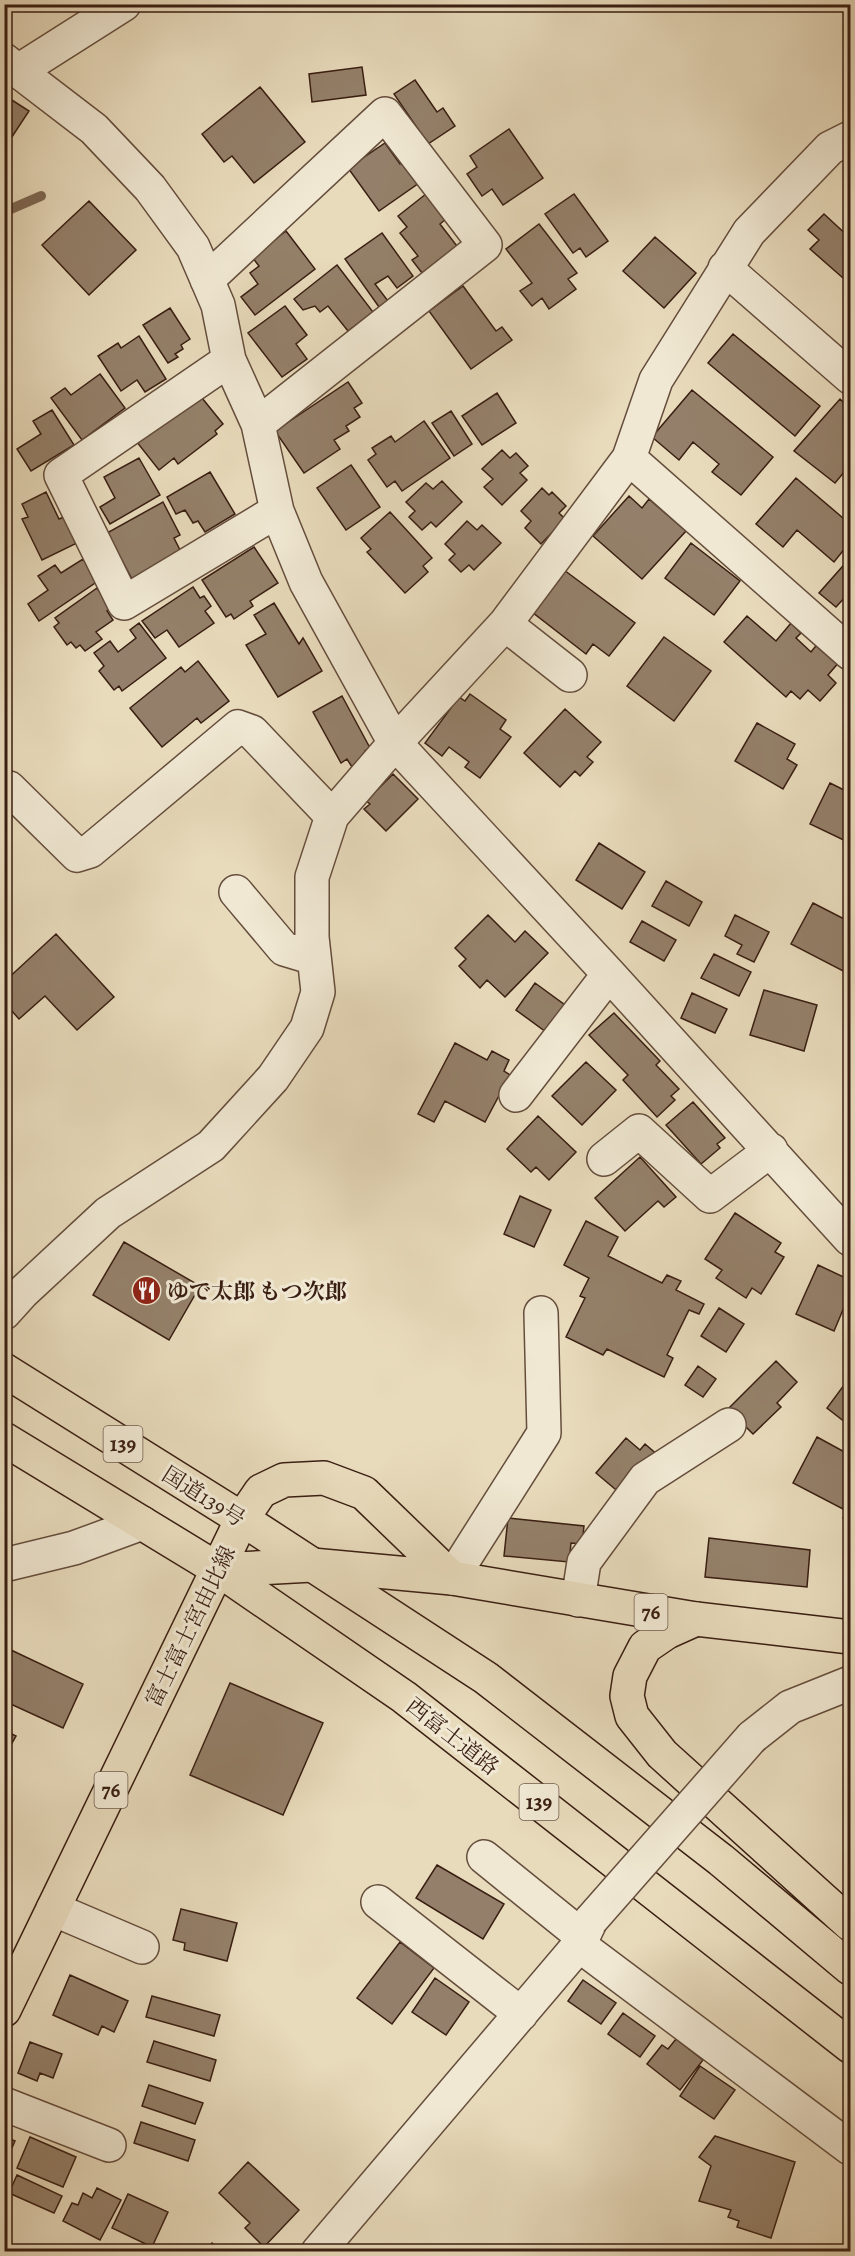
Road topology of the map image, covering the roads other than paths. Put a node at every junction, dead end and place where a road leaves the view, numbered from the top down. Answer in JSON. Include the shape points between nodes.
{"nodes":[{"id":1,"x":124,"y":4,"type":"edge"},
{"id":2,"x":12,"y":65,"type":"edge"},
{"id":3,"x":850,"y":138,"type":"edge"},
{"id":4,"x":725,"y":268,"type":"junction"},
{"id":5,"x":207,"y":280,"type":"junction"},
{"id":6,"x":229,"y":360,"type":"junction"},
{"id":7,"x":850,"y":377,"type":"edge"},
{"id":8,"x":258,"y":424,"type":"junction"},
{"id":9,"x":629,"y":458,"type":"junction"},
{"id":10,"x":277,"y":511,"type":"junction"},
{"id":11,"x":505,"y":624,"type":"junction"},
{"id":12,"x":850,"y":653,"type":"edge"},
{"id":13,"x":570,"y":675,"type":"dead end"},
{"id":14,"x":395,"y":743,"type":"junction"},
{"id":15,"x":4,"y":790,"type":"edge"},
{"id":16,"x":332,"y":816,"type":"junction"},
{"id":17,"x":236,"y":892,"type":"dead end"},
{"id":18,"x":314,"y":958,"type":"junction"},
{"id":19,"x":609,"y":974,"type":"junction"},
{"id":20,"x":516,"y":1095,"type":"dead end"},
{"id":21,"x":771,"y":1150,"type":"junction"},
{"id":22,"x":603,"y":1159,"type":"dead end"},
{"id":23,"x":850,"y":1239,"type":"edge"},
{"id":24,"x":4,"y":1313,"type":"edge"},
{"id":25,"x":541,"y":1313,"type":"dead end"},
{"id":26,"x":4,"y":1370,"type":"edge"},
{"id":27,"x":729,"y":1425,"type":"dead end"},
{"id":28,"x":4,"y":1439,"type":"edge"},
{"id":29,"x":242,"y":1519,"type":"junction"},
{"id":30,"x":142,"y":1522,"type":"junction"},
{"id":31,"x":4,"y":1564,"type":"edge"},
{"id":32,"x":312,"y":1565,"type":"junction"},
{"id":33,"x":219,"y":1570,"type":"junction"},
{"id":34,"x":452,"y":1578,"type":"junction"},
{"id":35,"x":578,"y":1600,"type":"junction"},
{"id":36,"x":696,"y":1619,"type":"junction"},
{"id":37,"x":850,"y":1637,"type":"edge"},
{"id":38,"x":850,"y":1683,"type":"edge"},
{"id":39,"x":484,"y":1857,"type":"dead end"},
{"id":40,"x":378,"y":1902,"type":"dead end"},
{"id":41,"x":53,"y":1909,"type":"junction"},
{"id":42,"x":850,"y":1924,"type":"edge"},
{"id":43,"x":584,"y":1934,"type":"junction"},
{"id":44,"x":142,"y":1947,"type":"dead end"},
{"id":45,"x":850,"y":1968,"type":"edge"},
{"id":46,"x":4,"y":2010,"type":"edge"},
{"id":47,"x":521,"y":2014,"type":"junction"},
{"id":48,"x":850,"y":2046,"type":"edge"},
{"id":49,"x":4,"y":2104,"type":"edge"},
{"id":50,"x":109,"y":2145,"type":"dead end"},
{"id":51,"x":850,"y":2148,"type":"edge"},
{"id":52,"x":318,"y":2252,"type":"edge"}],
"edges":[{"from":1,"to":2,"type":"street"},
{"from":2,"to":5,"type":"street","via":[[94,129],[150,188],[193,247]]},
{"from":3,"to":4,"type":"street","via":[[830,148],[749,232]]},
{"from":4,"to":7,"type":"street"},
{"from":4,"to":9,"type":"street","via":[[656,380]]},
{"from":5,"to":6,"type":"street","via":[[218,305]]},
{"from":5,"to":8,"type":"street","via":[[385,114],[486,245]]},
{"from":6,"to":8,"type":"street"},
{"from":6,"to":10,"type":"street","via":[[61,475],[124,603]]},
{"from":8,"to":10,"type":"street"},
{"from":9,"to":11,"type":"street"},
{"from":9,"to":12,"type":"street"},
{"from":10,"to":14,"type":"street","via":[[306,582]]},
{"from":11,"to":13,"type":"street"},
{"from":11,"to":14,"type":"street"},
{"from":14,"to":16,"type":"street"},
{"from":14,"to":19,"type":"street"},
{"from":15,"to":16,"type":"street","via":[[9,788],[77,855],[90,851],[238,728],[252,732]]},
{"from":16,"to":18,"type":"street","via":[[312,877]]},
{"from":17,"to":18,"type":"street","via":[[284,949]]},
{"from":18,"to":24,"type":"street","via":[[318,992],[307,1028],[273,1078],[211,1146],[108,1213]]},
{"from":19,"to":20,"type":"street"},
{"from":19,"to":21,"type":"street"},
{"from":21,"to":22,"type":"street","via":[[710,1196],[639,1131]]},
{"from":21,"to":23,"type":"street"},
{"from":25,"to":34,"type":"street","via":[[544,1432]]},
{"from":26,"to":29,"type":"main road","name":"国道139号","number":"139"},
{"from":27,"to":35,"type":"street","via":[[645,1479],[584,1562]]},
{"from":28,"to":30,"type":"main road","number":"139"},
{"from":29,"to":32,"type":"main road","name":"国道139号","number":"139"},
{"from":29,"to":33,"type":"main road","name":"富士富士宮由比線","number":"76"},
{"from":29,"to":34,"type":"main road","name":"富士富士宮由比線","number":"76","via":[[261,1491],[284,1480],[324,1478],[364,1493]]},
{"from":30,"to":31,"type":"street","via":[[74,1548]]},
{"from":30,"to":33,"type":"main road","number":"139"},
{"from":32,"to":33,"type":"main road"},
{"from":32,"to":34,"type":"main road"},
{"from":32,"to":45,"type":"main road","number":"139","via":[[486,1678],[721,1860]]},
{"from":33,"to":41,"type":"main road","name":"富士富士宮由比線","number":"76"},
{"from":33,"to":48,"type":"main road","name":"西富士道路","number":"139","via":[[404,1697]]},
{"from":34,"to":35,"type":"main road","number":"76"},
{"from":35,"to":36,"type":"main road","number":"76"},
{"from":36,"to":37,"type":"main road","number":"76"},
{"from":36,"to":42,"type":"main road","via":[[645,1647],[630,1676],[627,1696],[632,1716],[662,1754]]},
{"from":38,"to":43,"type":"street","bridge":true,"via":[[790,1707],[752,1737]]},
{"from":39,"to":43,"type":"street"},
{"from":40,"to":47,"type":"street"},
{"from":41,"to":44,"type":"street"},
{"from":41,"to":46,"type":"main road","name":"富士富士宮由比線","number":"76"},
{"from":43,"to":47,"type":"street"},
{"from":43,"to":51,"type":"street"},
{"from":47,"to":52,"type":"street"},
{"from":49,"to":50,"type":"street"}]}
